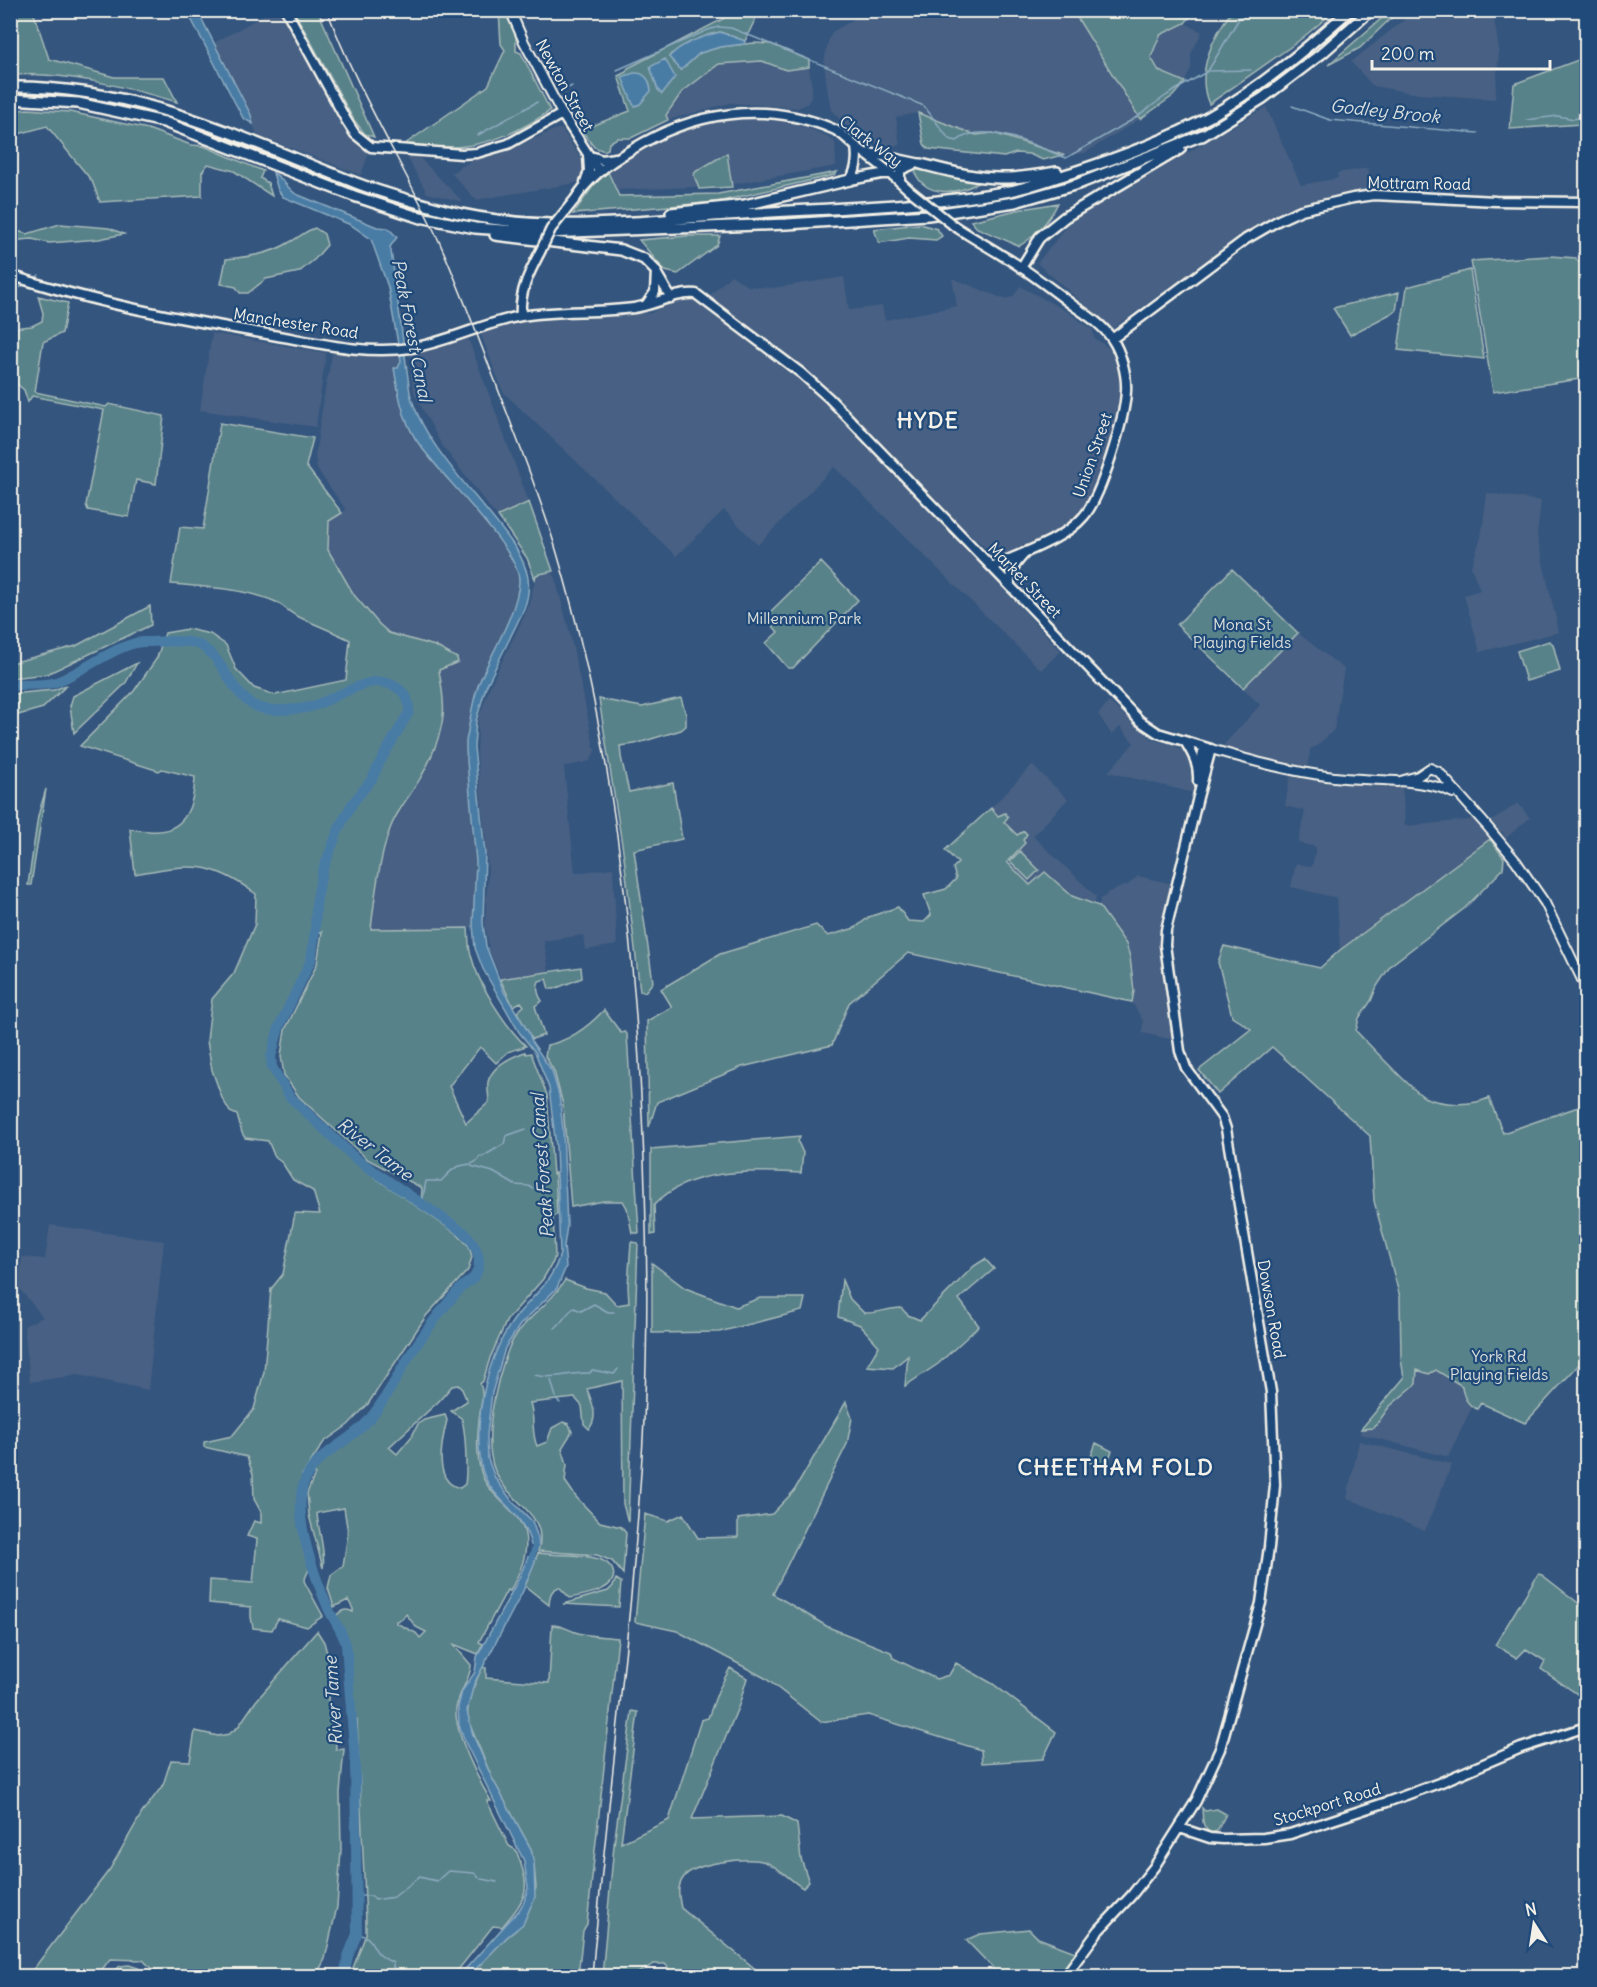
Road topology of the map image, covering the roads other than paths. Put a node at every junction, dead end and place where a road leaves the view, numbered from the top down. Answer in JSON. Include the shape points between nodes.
{"nodes":[{"id":1,"x":286,"y":10,"type":"edge"},
{"id":2,"x":510,"y":10,"type":"edge"},
{"id":3,"x":1350,"y":10,"type":"edge"},
{"id":4,"x":1371,"y":10,"type":"edge"},
{"id":5,"x":10,"y":87,"type":"edge"},
{"id":6,"x":10,"y":99,"type":"edge"},
{"id":7,"x":562,"y":114,"type":"junction"},
{"id":8,"x":1205,"y":134,"type":"junction"},
{"id":9,"x":856,"y":147,"type":"junction"},
{"id":10,"x":865,"y":153,"type":"junction"},
{"id":11,"x":588,"y":155,"type":"junction"},
{"id":12,"x":618,"y":158,"type":"junction"},
{"id":13,"x":921,"y":164,"type":"junction"},
{"id":14,"x":1088,"y":168,"type":"junction"},
{"id":15,"x":599,"y":171,"type":"junction"},
{"id":16,"x":891,"y":174,"type":"junction"},
{"id":17,"x":850,"y":180,"type":"junction"},
{"id":18,"x":900,"y":182,"type":"junction"},
{"id":19,"x":583,"y":188,"type":"junction"},
{"id":20,"x":1587,"y":202,"type":"edge"},
{"id":21,"x":415,"y":216,"type":"junction"},
{"id":22,"x":492,"y":219,"type":"junction"},
{"id":23,"x":1040,"y":237,"type":"joint"},
{"id":24,"x":1021,"y":268,"type":"junction"},
{"id":25,"x":656,"y":271,"type":"junction"},
{"id":26,"x":10,"y":275,"type":"edge"},
{"id":27,"x":684,"y":294,"type":"joint"},
{"id":28,"x":671,"y":298,"type":"junction"},
{"id":29,"x":646,"y":306,"type":"junction"},
{"id":30,"x":521,"y":316,"type":"junction"},
{"id":31,"x":1112,"y":339,"type":"junction"},
{"id":32,"x":1028,"y":550,"type":"junction"},
{"id":33,"x":992,"y":567,"type":"junction"},
{"id":34,"x":1010,"y":585,"type":"junction"},
{"id":35,"x":1186,"y":743,"type":"junction"},
{"id":36,"x":1209,"y":749,"type":"junction"},
{"id":37,"x":1199,"y":771,"type":"junction"},
{"id":38,"x":1424,"y":773,"type":"junction"},
{"id":39,"x":1439,"y":773,"type":"junction"},
{"id":40,"x":1397,"y":782,"type":"junction"},
{"id":41,"x":1431,"y":785,"type":"junction"},
{"id":42,"x":1197,"y":797,"type":"junction"},
{"id":43,"x":1460,"y":797,"type":"junction"},
{"id":44,"x":1587,"y":988,"type":"edge"},
{"id":45,"x":1587,"y":1727,"type":"edge"},
{"id":46,"x":1180,"y":1828,"type":"junction"},
{"id":47,"x":1065,"y":1977,"type":"edge"}],
"edges":[{"from":1,"to":7,"type":"main road","via":[[355,134],[371,147],[477,153],[508,144]]},
{"from":2,"to":7,"type":"main road","name":"Newton Street"},
{"from":3,"to":14,"type":"highway","via":[[1267,79],[1211,116]]},
{"from":4,"to":8,"type":"highway","via":[[1322,54],[1263,98]]},
{"from":5,"to":22,"type":"highway","via":[[101,93],[169,110],[360,184],[450,211]]},
{"from":6,"to":21,"type":"highway","via":[[78,103],[164,122]]},
{"from":7,"to":11,"type":"main road","name":"Newton Street"},
{"from":8,"to":21,"type":"highway","via":[[1067,187],[1015,202],[928,215],[546,233],[475,228]]},
{"from":8,"to":23,"type":"highway","via":[[1065,217]]},
{"from":9,"to":10,"type":"main road","name":"Clark Way"},
{"from":9,"to":12,"type":"main road","name":"Clark Way","via":[[840,133],[810,120],[770,112],[735,112],[685,123],[646,139]]},
{"from":9,"to":17,"type":"main road","via":[[858,159]]},
{"from":10,"to":13,"type":"main road"},
{"from":10,"to":16,"type":"main road","name":"Clark Way"},
{"from":11,"to":12,"type":"main road","via":[[602,160]]},
{"from":11,"to":15,"type":"main road","name":"Newton Street"},
{"from":11,"to":19,"type":"main road","via":[[588,176]]},
{"from":12,"to":15,"type":"main road","name":"Clark Way"},
{"from":13,"to":14,"type":"highway","via":[[1007,178]]},
{"from":13,"to":18,"type":"main road","via":[[900,170]]},
{"from":14,"to":22,"type":"highway","via":[[1014,190],[928,202],[620,222]]},
{"from":15,"to":19,"type":"main road","name":"Clark Way"},
{"from":16,"to":17,"type":"main road"},
{"from":16,"to":18,"type":"main road","name":"Clark Way"},
{"from":17,"to":22,"type":"highway","via":[[745,205],[664,214]]},
{"from":18,"to":24,"type":"main road","name":"Clark Way","bridge":true,"via":[[953,225]]},
{"from":19,"to":30,"type":"main road","name":"Clark Way","bridge":true,"via":[[551,229],[525,283]]},
{"from":20,"to":31,"type":"main road","name":"Mottram Road","via":[[1374,195],[1301,210],[1246,239]]},
{"from":21,"to":25,"type":"highway","via":[[462,231],[621,250],[644,259]]},
{"from":23,"to":24,"type":"main road"},
{"from":24,"to":31,"type":"main road","name":"Clark Way","via":[[1093,320]]},
{"from":25,"to":28,"type":"main road"},
{"from":25,"to":29,"type":"main road","via":[[657,287]]},
{"from":26,"to":30,"type":"main road","name":"Manchester Road","via":[[73,295],[209,325],[360,349],[412,347]]},
{"from":27,"to":28,"type":"main road","name":"Manchester Road"},
{"from":27,"to":33,"type":"main road","name":"Market Street","via":[[696,294],[709,303],[830,398]]},
{"from":28,"to":29,"type":"main road","name":"Manchester Road"},
{"from":29,"to":30,"type":"main road","name":"Manchester Road"},
{"from":31,"to":32,"type":"main road","name":"Union Street","via":[[1123,367],[1126,390],[1094,502],[1079,521]]},
{"from":32,"to":33,"type":"main road","name":"Union Street"},
{"from":32,"to":34,"type":"main road","name":"Union Street","via":[[1012,567]]},
{"from":33,"to":34,"type":"main road","name":"Market Street"},
{"from":34,"to":35,"type":"main road","name":"Market Street","via":[[1140,721],[1158,733]]},
{"from":35,"to":36,"type":"main road","name":"Market Street"},
{"from":35,"to":37,"type":"main road","name":"Dowson Road"},
{"from":36,"to":37,"type":"main road","via":[[1203,752]]},
{"from":36,"to":40,"type":"main road","name":"Market Street","via":[[1292,770]]},
{"from":36,"to":42,"type":"main road","name":"Dowson Road"},
{"from":37,"to":42,"type":"main road","name":"Dowson Road"},
{"from":38,"to":39,"type":"main road","via":[[1430,768]]},
{"from":38,"to":40,"type":"main road","name":"Market Street"},
{"from":38,"to":41,"type":"main road","via":[[1424,780]]},
{"from":39,"to":41,"type":"main road","via":[[1439,780]]},
{"from":39,"to":43,"type":"main road"},
{"from":40,"to":41,"type":"main road","name":"Market Street"},
{"from":41,"to":43,"type":"main road"},
{"from":42,"to":46,"type":"main road","name":"Dowson Road","via":[[1165,945],[1178,1041],[1186,1068],[1227,1129],[1267,1370],[1275,1485],[1261,1603],[1220,1749]]},
{"from":43,"to":44,"type":"main road","via":[[1510,854],[1545,903]]},
{"from":45,"to":46,"type":"main road","name":"Stockport Road","via":[[1290,1834],[1223,1839]]},
{"from":46,"to":47,"type":"main road","via":[[1154,1867],[1099,1930]]}]}
